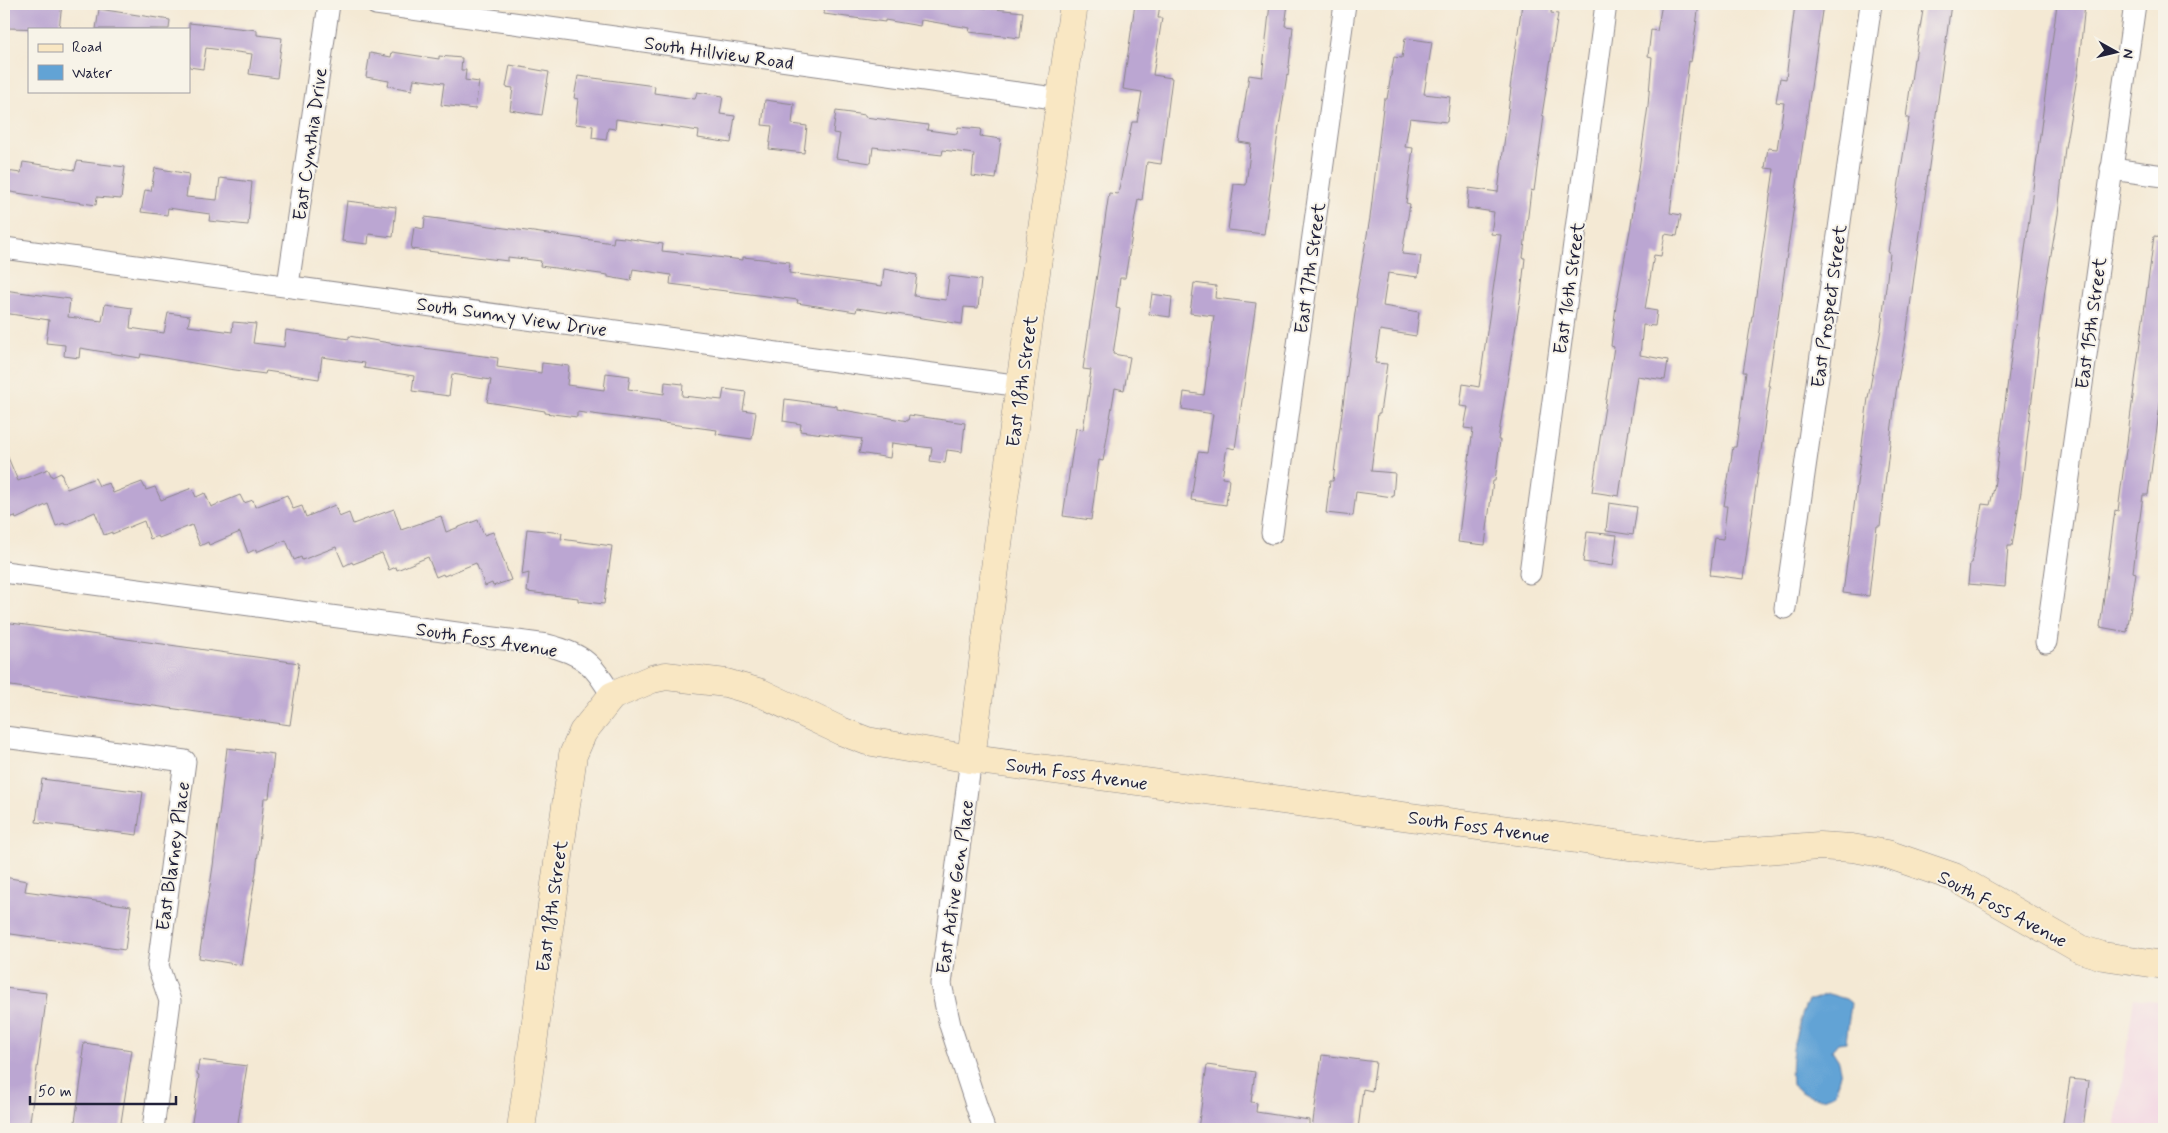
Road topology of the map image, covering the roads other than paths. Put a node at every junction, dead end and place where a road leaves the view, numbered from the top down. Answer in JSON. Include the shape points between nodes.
{"nodes":[{"id":1,"x":329,"y":4,"type":"edge"},
{"id":2,"x":376,"y":4,"type":"edge"},
{"id":3,"x":1074,"y":4,"type":"edge"},
{"id":4,"x":1345,"y":4,"type":"edge"},
{"id":5,"x":1606,"y":4,"type":"edge"},
{"id":6,"x":1871,"y":4,"type":"edge"},
{"id":7,"x":2136,"y":4,"type":"edge"},
{"id":8,"x":1061,"y":99,"type":"junction"},
{"id":9,"x":2111,"y":170,"type":"junction"},
{"id":10,"x":2164,"y":176,"type":"edge"},
{"id":11,"x":4,"y":248,"type":"edge"},
{"id":12,"x":288,"y":285,"type":"junction"},
{"id":13,"x":1021,"y":386,"type":"junction"},
{"id":14,"x":1272,"y":533,"type":"dead end"},
{"id":15,"x":4,"y":572,"type":"edge"},
{"id":16,"x":1530,"y":573,"type":"dead end"},
{"id":17,"x":1785,"y":608,"type":"dead end"},
{"id":18,"x":2046,"y":642,"type":"dead end"},
{"id":19,"x":612,"y":696,"type":"junction"},
{"id":20,"x":4,"y":737,"type":"edge"},
{"id":21,"x":971,"y":759,"type":"junction"},
{"id":22,"x":2164,"y":965,"type":"edge"},
{"id":23,"x":153,"y":1129,"type":"edge"},
{"id":24,"x":521,"y":1129,"type":"edge"},
{"id":25,"x":984,"y":1129,"type":"edge"}],
"edges":[{"from":1,"to":12,"type":"street","name":"East Cynthia Drive"},
{"from":2,"to":8,"type":"street","name":"South Hillview Road"},
{"from":3,"to":8,"type":"street","name":"East 18th Street"},
{"from":4,"to":14,"type":"street","name":"East 17th Street"},
{"from":5,"to":16,"type":"street","name":"East 16th Street"},
{"from":6,"to":17,"type":"street","name":"East Prospect Street"},
{"from":7,"to":9,"type":"street","name":"East 15th Street"},
{"from":8,"to":13,"type":"street","name":"East 18th Street"},
{"from":9,"to":10,"type":"street"},
{"from":9,"to":18,"type":"street","name":"East 15th Street"},
{"from":11,"to":12,"type":"street","name":"South Sunny View Drive"},
{"from":12,"to":13,"type":"street","name":"South Sunny View Drive"},
{"from":13,"to":21,"type":"street","name":"East 18th Street"},
{"from":15,"to":19,"type":"street","name":"South Foss Avenue","via":[[547,645],[591,663]]},
{"from":19,"to":21,"type":"street","name":"South Foss Avenue","via":[[666,676],[726,683],[761,693],[867,741]]},
{"from":19,"to":24,"type":"street","name":"East 18th Street","via":[[583,732],[570,765]]},
{"from":20,"to":23,"type":"street","name":"East Blarney Place","via":[[185,761],[158,966],[170,1001]]},
{"from":21,"to":22,"type":"street","name":"South Foss Avenue","via":[[1698,855],[1819,846],[1887,854],[1954,877],[2080,949],[2103,956]]},
{"from":21,"to":25,"type":"street","name":"East Active Gen Place","via":[[941,984],[950,1025]]}]}
